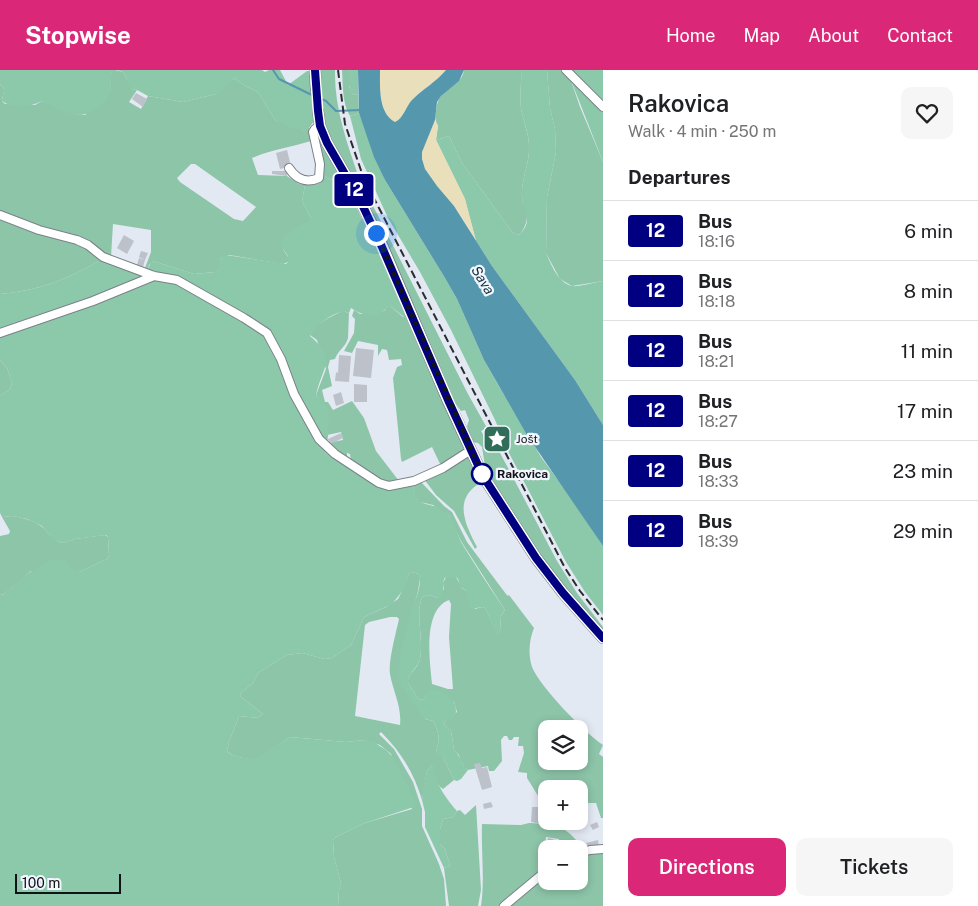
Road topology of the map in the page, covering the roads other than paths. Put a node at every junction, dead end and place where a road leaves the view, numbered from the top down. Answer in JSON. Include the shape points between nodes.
{"nodes":[{"id":1,"x":316,"y":70,"type":"edge"},
{"id":2,"x":566,"y":70,"type":"edge"},
{"id":3,"x":316,"y":90,"type":"joint"},
{"id":4,"x":603,"y":107,"type":"edge"},
{"id":5,"x":318,"y":111,"type":"joint"},
{"id":6,"x":320,"y":126,"type":"junction"},
{"id":7,"x":289,"y":168,"type":"dead end"},
{"id":8,"x":0,"y":215,"type":"edge"},
{"id":9,"x":154,"y":276,"type":"junction"},
{"id":10,"x":0,"y":333,"type":"edge"},
{"id":11,"x":471,"y":450,"type":"junction"},
{"id":12,"x":603,"y":638,"type":"edge"},
{"id":13,"x":603,"y":849,"type":"edge"},
{"id":14,"x":588,"y":851,"type":"edge"},
{"id":15,"x":538,"y":878,"type":"edge"},
{"id":16,"x":504,"y":906,"type":"edge"}],
"edges":[{"from":1,"to":3,"type":"street"},
{"from":2,"to":4,"type":"street"},
{"from":3,"to":5,"type":"street"},
{"from":5,"to":6,"type":"street"},
{"from":6,"to":7,"type":"street","via":[[313,132],[320,164],[319,178],[303,181]]},
{"from":6,"to":11,"type":"street","via":[[382,247]]},
{"from":8,"to":9,"type":"street","via":[[77,240],[103,257]]},
{"from":9,"to":10,"type":"street","via":[[93,302]]},
{"from":9,"to":11,"type":"street","via":[[177,280],[267,334],[319,439],[335,454],[379,483],[389,486],[414,482]]},
{"from":11,"to":12,"type":"street","via":[[483,476],[536,558]]},
{"from":13,"to":14,"type":"street"},
{"from":15,"to":16,"type":"street"}]}
